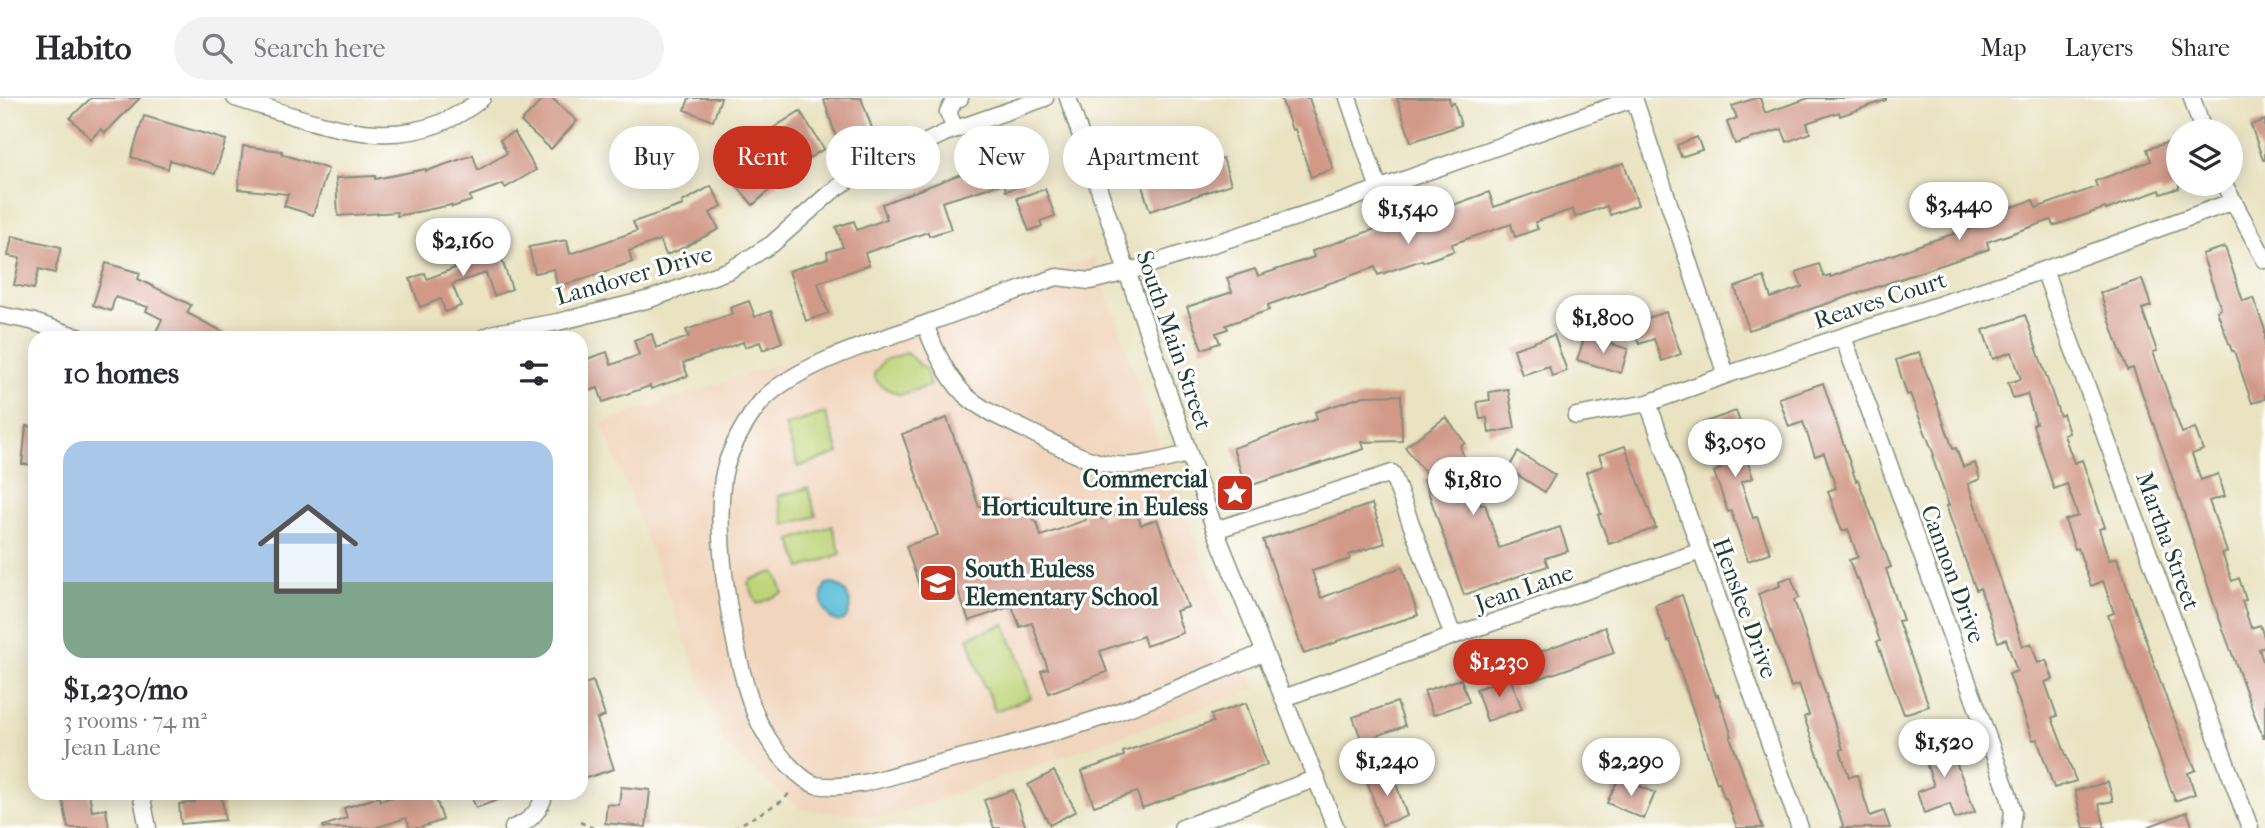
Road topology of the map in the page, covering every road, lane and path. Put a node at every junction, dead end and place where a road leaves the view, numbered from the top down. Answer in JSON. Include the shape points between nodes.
{"nodes":[{"id":1,"x":235,"y":98,"type":"edge"},
{"id":2,"x":482,"y":98,"type":"edge"},
{"id":3,"x":960,"y":98,"type":"edge"},
{"id":4,"x":1045,"y":98,"type":"edge"},
{"id":5,"x":1068,"y":98,"type":"edge"},
{"id":6,"x":1348,"y":98,"type":"edge"},
{"id":7,"x":1634,"y":98,"type":"edge"},
{"id":8,"x":2192,"y":98,"type":"edge"},
{"id":9,"x":1002,"y":105,"type":"edge"},
{"id":10,"x":2199,"y":119,"type":"edge"},
{"id":11,"x":961,"y":126,"type":"edge"},
{"id":12,"x":954,"y":127,"type":"edge"},
{"id":13,"x":954,"y":129,"type":"edge"},
{"id":14,"x":1379,"y":189,"type":"junction"},
{"id":15,"x":2231,"y":196,"type":"edge"},
{"id":16,"x":2234,"y":201,"type":"junction"},
{"id":17,"x":2265,"y":260,"type":"edge"},
{"id":18,"x":2044,"y":270,"type":"junction"},
{"id":19,"x":1127,"y":272,"type":"junction"},
{"id":20,"x":0,"y":315,"type":"edge"},
{"id":21,"x":925,"y":324,"type":"junction"},
{"id":22,"x":60,"y":331,"type":"edge"},
{"id":23,"x":506,"y":331,"type":"edge"},
{"id":24,"x":1843,"y":337,"type":"junction"},
{"id":25,"x":1726,"y":375,"type":"junction"},
{"id":26,"x":1648,"y":403,"type":"junction"},
{"id":27,"x":1576,"y":416,"type":"dead end"},
{"id":28,"x":1188,"y":454,"type":"junction"},
{"id":29,"x":1215,"y":530,"type":"junction"},
{"id":30,"x":1701,"y":551,"type":"junction"},
{"id":31,"x":1453,"y":636,"type":"junction"},
{"id":32,"x":1265,"y":652,"type":"junction"},
{"id":33,"x":1284,"y":698,"type":"junction"},
{"id":34,"x":1317,"y":778,"type":"junction"},
{"id":35,"x":790,"y":792,"type":"dead end"},
{"id":36,"x":142,"y":800,"type":"edge"},
{"id":37,"x":543,"y":800,"type":"edge"},
{"id":38,"x":580,"y":822,"type":"dead end"},
{"id":39,"x":148,"y":828,"type":"edge"},
{"id":40,"x":513,"y":828,"type":"edge"},
{"id":41,"x":593,"y":828,"type":"edge"},
{"id":42,"x":734,"y":828,"type":"edge"},
{"id":43,"x":1182,"y":828,"type":"edge"},
{"id":44,"x":1336,"y":828,"type":"edge"},
{"id":45,"x":1800,"y":828,"type":"edge"},
{"id":46,"x":2011,"y":828,"type":"edge"},
{"id":47,"x":2250,"y":828,"type":"edge"}],
"edges":[{"from":1,"to":2,"type":"street","via":[[320,125],[385,133],[439,125]]},
{"from":3,"to":12,"type":"street","via":[[948,112]]},
{"from":4,"to":9,"type":"street","name":"Landover Drive"},
{"from":5,"to":19,"type":"street","name":"South Main Street"},
{"from":6,"to":14,"type":"street"},
{"from":7,"to":14,"type":"street"},
{"from":7,"to":25,"type":"street"},
{"from":8,"to":10,"type":"street"},
{"from":9,"to":11,"type":"street","name":"Landover Drive"},
{"from":13,"to":23,"type":"street","name":"Landover Drive","via":[[850,179],[772,244],[730,270],[650,299]]},
{"from":14,"to":19,"type":"street"},
{"from":15,"to":16,"type":"street"},
{"from":16,"to":17,"type":"street"},
{"from":16,"to":18,"type":"street","name":"Reaves Court"},
{"from":18,"to":24,"type":"street","name":"Reaves Court"},
{"from":18,"to":47,"type":"street","name":"Martha Street"},
{"from":19,"to":21,"type":"street","via":[[1090,281],[1057,276]]},
{"from":19,"to":28,"type":"street","name":"South Main Street"},
{"from":20,"to":22,"type":"street"},
{"from":21,"to":28,"type":"street","via":[[963,393],[1052,443],[1111,465],[1146,464]]},
{"from":21,"to":32,"type":"street","via":[[845,352],[773,391],[757,406],[723,477],[720,538],[735,646],[747,692],[777,753],[814,785],[874,780],[1106,716]]},
{"from":24,"to":25,"type":"street","name":"Reaves Court"},
{"from":24,"to":46,"type":"street","name":"Cannon Drive","via":[[2009,796]]},
{"from":25,"to":26,"type":"street","name":"Reaves Court"},
{"from":26,"to":27,"type":"street","name":"Reaves Court"},
{"from":26,"to":30,"type":"street","name":"Henslee Drive"},
{"from":28,"to":29,"type":"street","name":"South Main Street"},
{"from":29,"to":31,"type":"street","via":[[1392,473]]},
{"from":29,"to":32,"type":"street","name":"South Main Street"},
{"from":30,"to":31,"type":"street","name":"Jean Lane"},
{"from":30,"to":45,"type":"street","name":"Henslee Drive"},
{"from":31,"to":33,"type":"street","name":"Jean Lane"},
{"from":32,"to":33,"type":"street","name":"South Main Street"},
{"from":33,"to":34,"type":"street","name":"South Main Street"},
{"from":34,"to":43,"type":"street"},
{"from":34,"to":44,"type":"street","name":"South Main Street"},
{"from":35,"to":42,"type":"path"},
{"from":36,"to":39,"type":"street"},
{"from":37,"to":40,"type":"street","via":[[526,823]]},
{"from":38,"to":41,"type":"path"}]}
